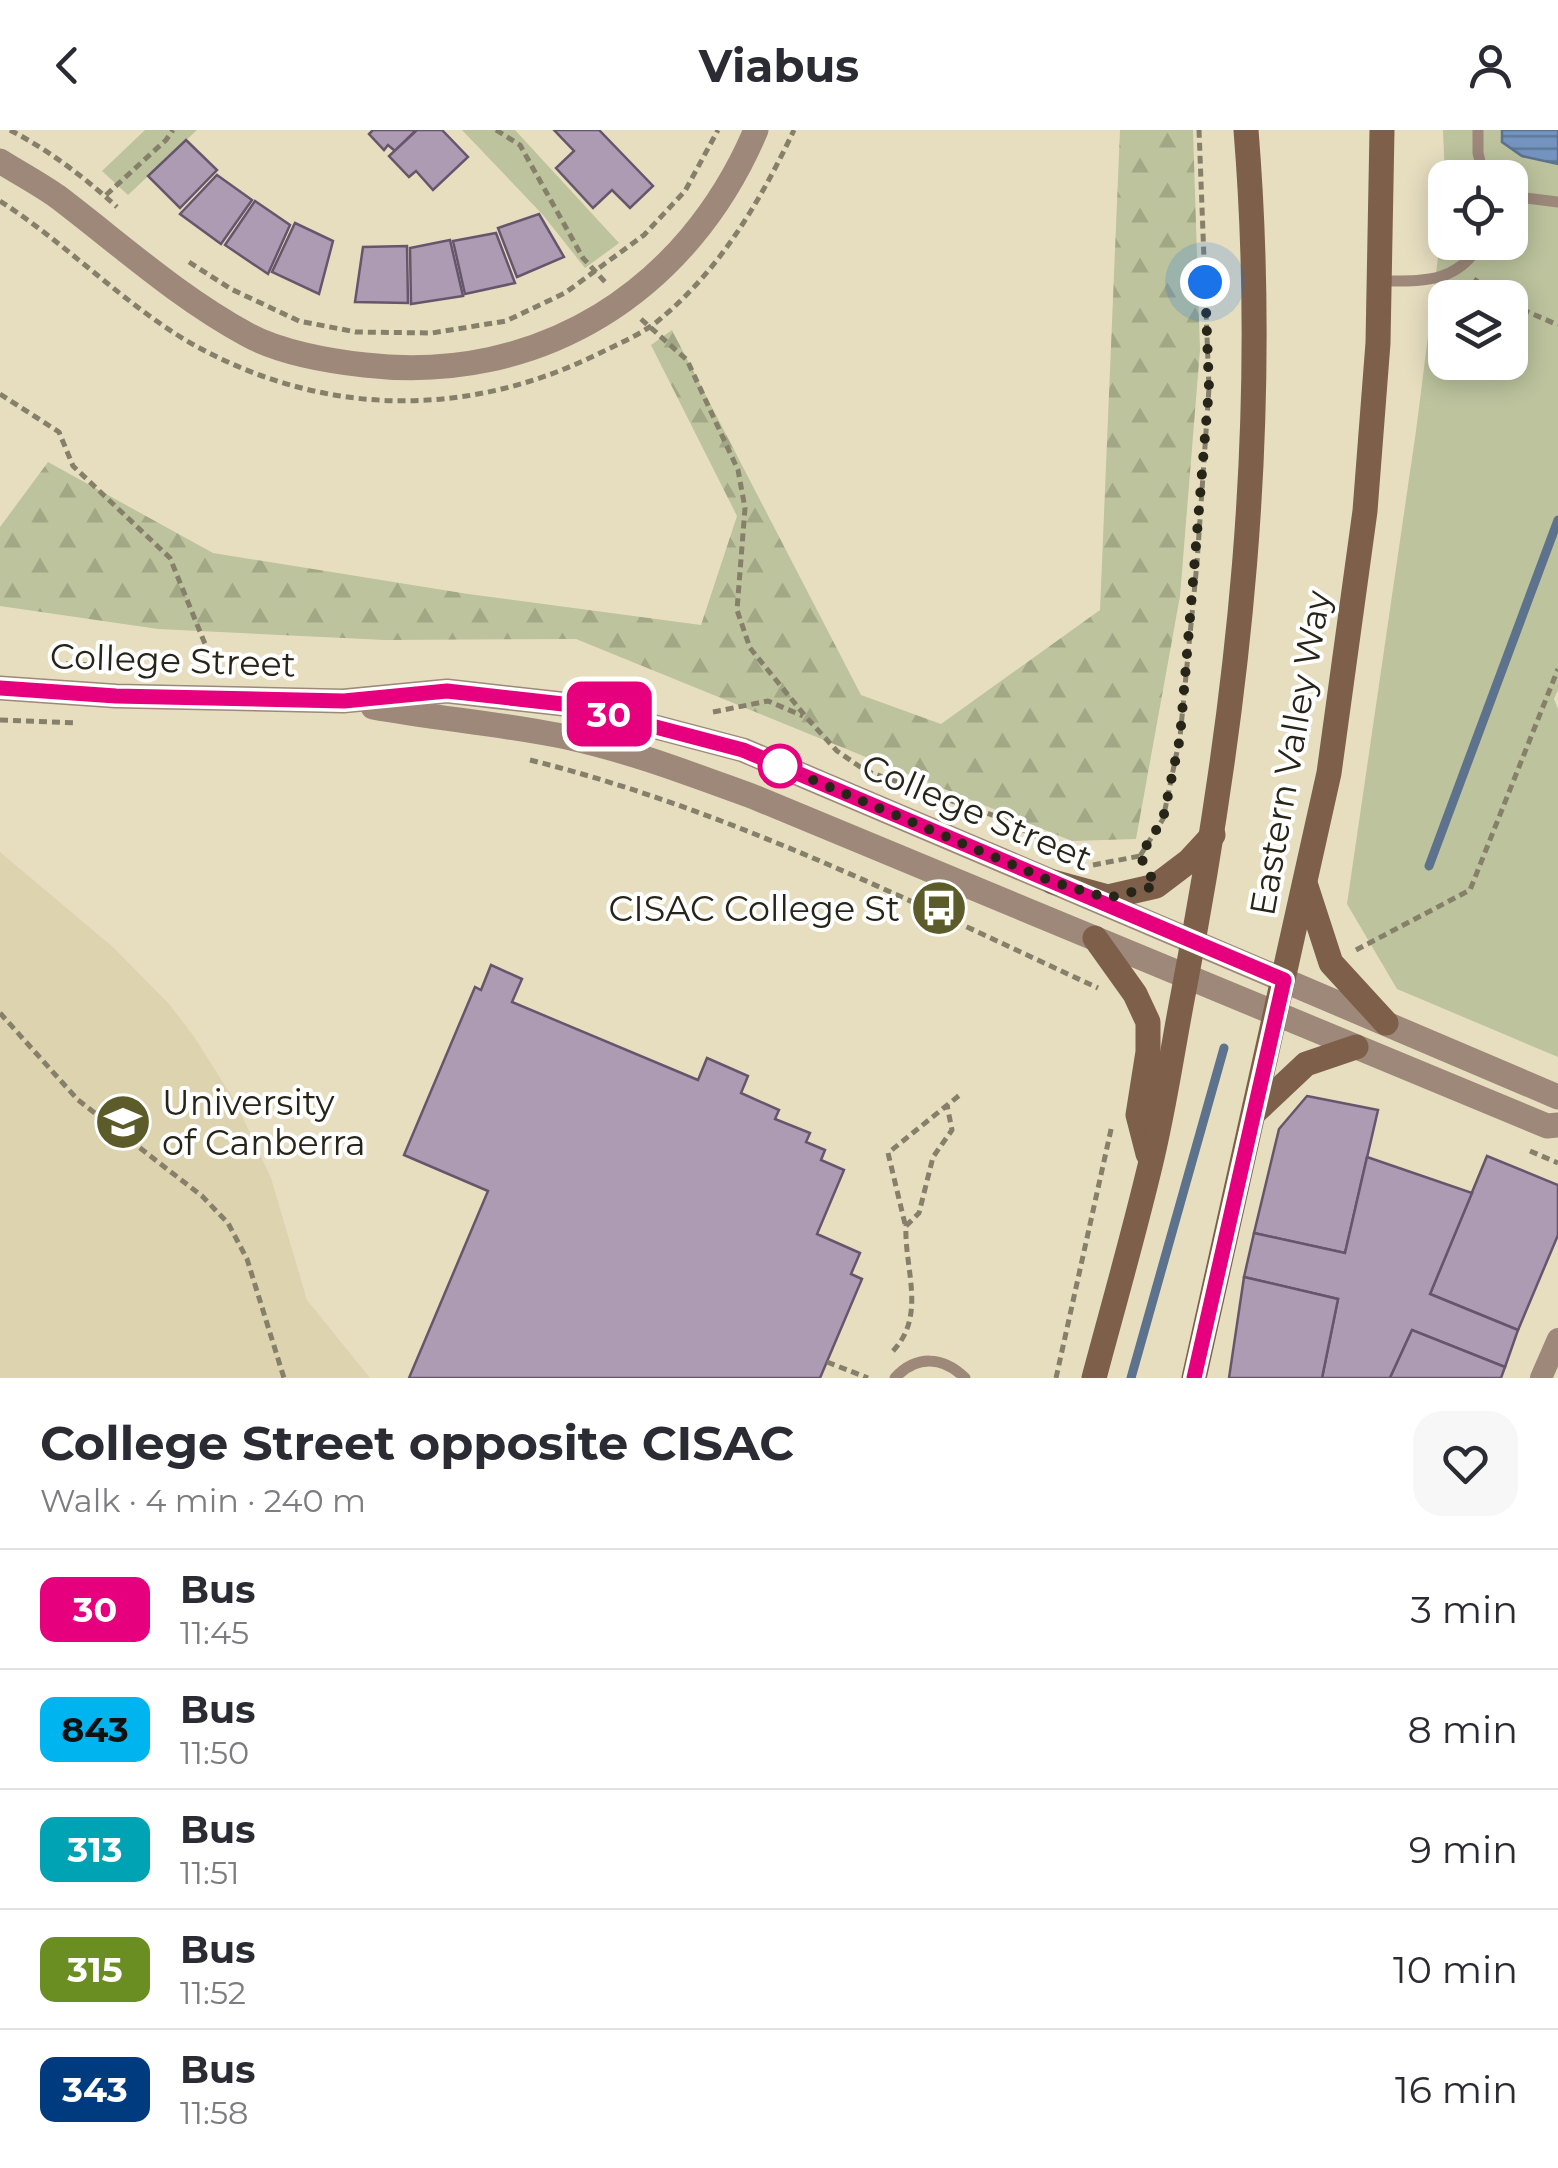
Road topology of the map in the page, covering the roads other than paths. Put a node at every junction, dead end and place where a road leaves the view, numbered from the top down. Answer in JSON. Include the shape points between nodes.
{"nodes":[{"id":1,"x":756,"y":130,"type":"edge"},
{"id":2,"x":1246,"y":130,"type":"edge"},
{"id":3,"x":1382,"y":130,"type":"edge"},
{"id":4,"x":1478,"y":130,"type":"edge"},
{"id":5,"x":1480,"y":160,"type":"edge"},
{"id":6,"x":0,"y":161,"type":"edge"},
{"id":7,"x":1528,"y":198,"type":"edge"},
{"id":8,"x":1558,"y":202,"type":"edge"},
{"id":9,"x":1472,"y":260,"type":"edge"},
{"id":10,"x":1380,"y":281,"type":"junction"},
{"id":11,"x":0,"y":688,"type":"edge"},
{"id":12,"x":344,"y":701,"type":"junction"},
{"id":13,"x":1214,"y":835,"type":"junction"},
{"id":14,"x":1053,"y":882,"type":"junction"},
{"id":15,"x":1305,"y":883,"type":"junction"},
{"id":16,"x":1095,"y":938,"type":"junction"},
{"id":17,"x":1193,"y":942,"type":"junction"},
{"id":18,"x":1187,"y":977,"type":"junction"},
{"id":19,"x":1284,"y":980,"type":"junction"},
{"id":20,"x":1277,"y":1014,"type":"junction"},
{"id":21,"x":1386,"y":1023,"type":"junction"},
{"id":22,"x":1356,"y":1047,"type":"junction"},
{"id":23,"x":1558,"y":1097,"type":"edge"},
{"id":24,"x":1256,"y":1112,"type":"junction"},
{"id":25,"x":1558,"y":1125,"type":"edge"},
{"id":26,"x":1151,"y":1164,"type":"junction"},
{"id":27,"x":1558,"y":1339,"type":"edge"},
{"id":28,"x":895,"y":1378,"type":"edge"},
{"id":29,"x":965,"y":1378,"type":"edge"},
{"id":30,"x":1094,"y":1378,"type":"edge"},
{"id":31,"x":1194,"y":1378,"type":"edge"},
{"id":32,"x":1542,"y":1378,"type":"edge"}],
"edges":[{"from":1,"to":6,"type":"street","via":[[687,246],[623,304],[552,341],[442,368],[331,361],[251,337],[166,284],[56,196]]},
{"from":2,"to":13,"type":"main road","name":"Eastern Valley Way","via":[[1256,372],[1252,498]]},
{"from":3,"to":10,"type":"main road","name":"Eastern Valley Way"},
{"from":4,"to":5,"type":"lane"},
{"from":7,"to":8,"type":"lane"},
{"from":9,"to":10,"type":"lane","via":[[1448,276]]},
{"from":10,"to":15,"type":"main road","name":"Eastern Valley Way","via":[[1365,511],[1329,773]]},
{"from":11,"to":12,"type":"street","name":"College Street"},
{"from":12,"to":14,"type":"street","name":"College Street","via":[[447,691],[626,718],[743,750]]},
{"from":12,"to":16,"type":"street","name":"College Street","via":[[615,748],[754,797]]},
{"from":13,"to":14,"type":"main road","via":[[1156,886],[1108,898]]},
{"from":13,"to":17,"type":"main road","name":"Eastern Valley Way"},
{"from":14,"to":17,"type":"street","name":"College Street"},
{"from":15,"to":19,"type":"main road","name":"Eastern Valley Way"},
{"from":15,"to":21,"type":"main road","via":[[1332,964]]},
{"from":16,"to":18,"type":"street","name":"College Street"},
{"from":16,"to":26,"type":"main road","via":[[1148,1022],[1138,1115]]},
{"from":17,"to":18,"type":"main road","name":"Eastern Valley Way"},
{"from":17,"to":19,"type":"street","name":"College Street"},
{"from":18,"to":20,"type":"street","name":"College Street"},
{"from":18,"to":26,"type":"main road","name":"Eastern Valley Way"},
{"from":19,"to":20,"type":"main road","name":"Eastern Valley Way"},
{"from":19,"to":21,"type":"street","name":"College Street"},
{"from":20,"to":22,"type":"street","name":"College Street"},
{"from":20,"to":24,"type":"main road","name":"Eastern Valley Way"},
{"from":21,"to":23,"type":"street","name":"College Street"},
{"from":22,"to":24,"type":"main road","via":[[1306,1064]]},
{"from":22,"to":25,"type":"street","name":"College Street"},
{"from":24,"to":31,"type":"main road","name":"Eastern Valley Way"},
{"from":26,"to":30,"type":"main road","name":"Eastern Valley Way"},
{"from":27,"to":32,"type":"street"},
{"from":28,"to":29,"type":"lane","via":[[922,1360],[954,1367]]}]}
